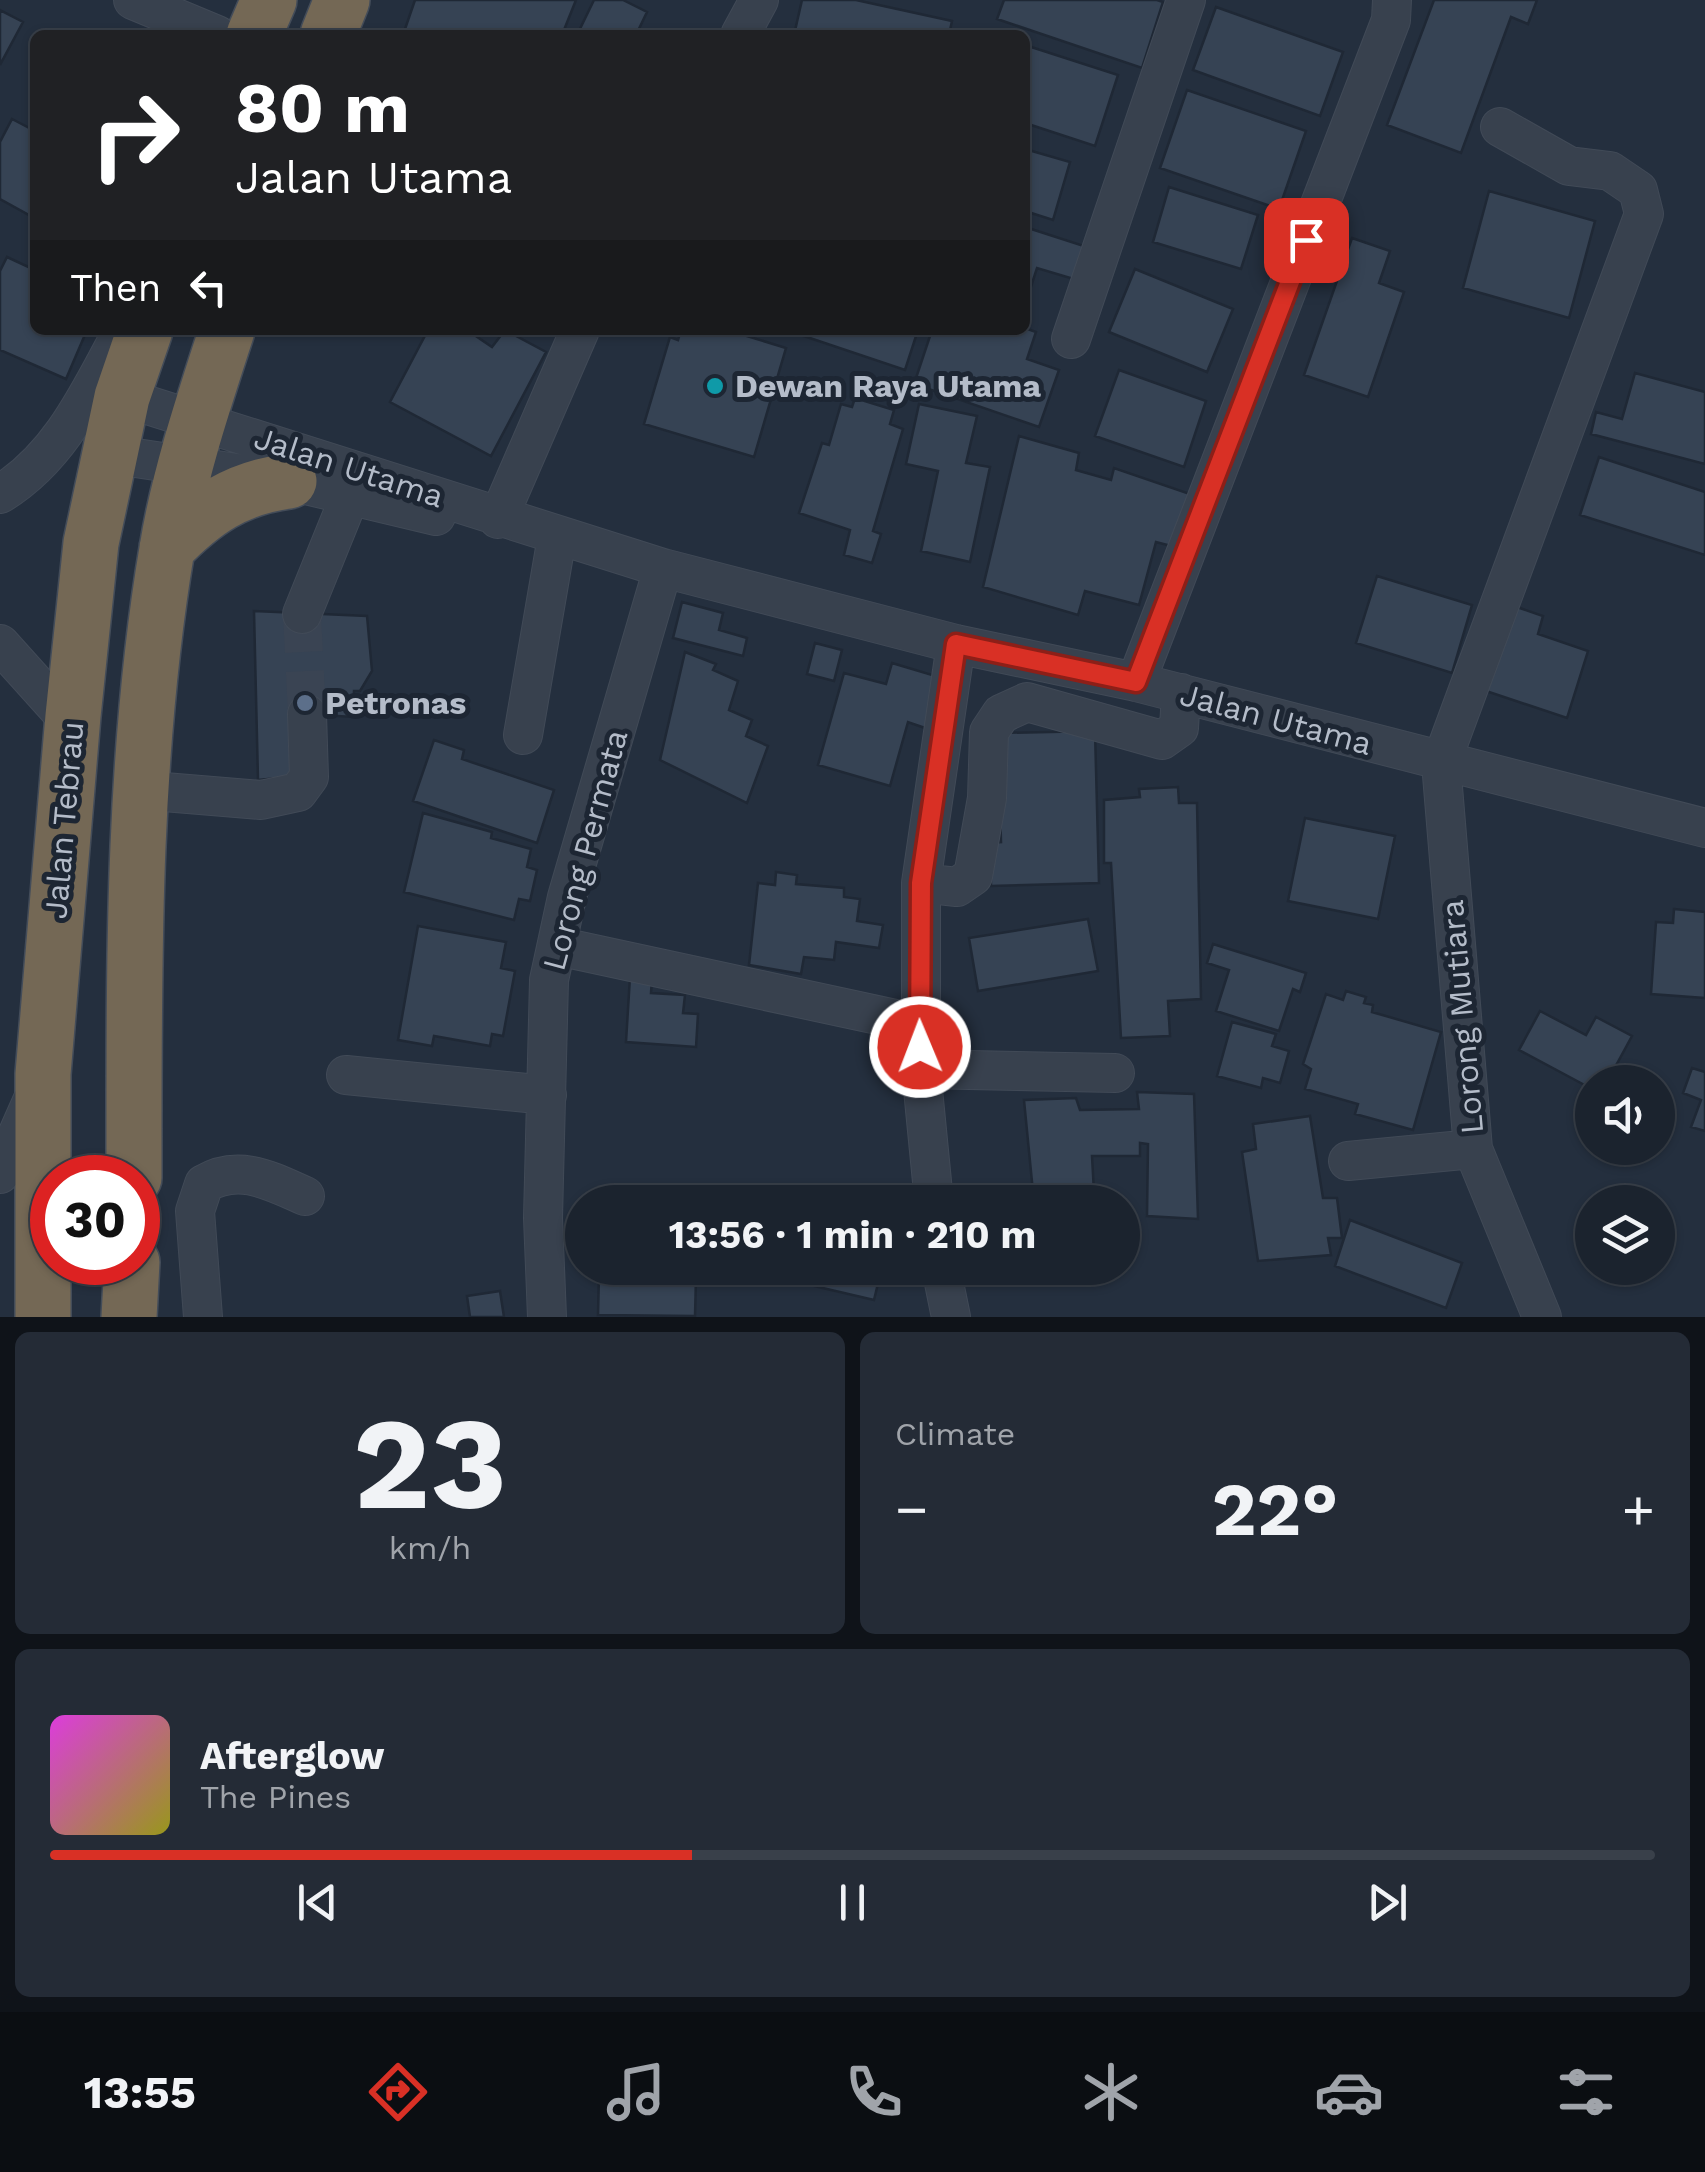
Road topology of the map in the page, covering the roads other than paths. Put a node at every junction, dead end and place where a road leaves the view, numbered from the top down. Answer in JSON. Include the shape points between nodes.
{"nodes":[{"id":1,"x":133,"y":0,"type":"edge"},
{"id":2,"x":269,"y":0,"type":"edge"},
{"id":3,"x":342,"y":0,"type":"edge"},
{"id":4,"x":759,"y":0,"type":"edge"},
{"id":5,"x":1186,"y":0,"type":"edge"},
{"id":6,"x":1392,"y":0,"type":"edge"},
{"id":7,"x":204,"y":30,"type":"edge"},
{"id":8,"x":256,"y":30,"type":"edge"},
{"id":9,"x":330,"y":30,"type":"edge"},
{"id":10,"x":743,"y":30,"type":"edge"},
{"id":11,"x":1500,"y":127,"type":"dead end"},
{"id":12,"x":120,"y":335,"type":"edge"},
{"id":13,"x":143,"y":335,"type":"edge"},
{"id":14,"x":225,"y":335,"type":"edge"},
{"id":15,"x":567,"y":335,"type":"edge"},
{"id":16,"x":1071,"y":339,"type":"dead end"},
{"id":17,"x":122,"y":397,"type":"junction"},
{"id":18,"x":193,"y":442,"type":"junction"},
{"id":19,"x":109,"y":454,"type":"junction"},
{"id":20,"x":290,"y":481,"type":"junction"},
{"id":21,"x":355,"y":483,"type":"junction"},
{"id":22,"x":0,"y":494,"type":"edge"},
{"id":23,"x":498,"y":519,"type":"junction"},
{"id":24,"x":556,"y":537,"type":"junction"},
{"id":25,"x":167,"y":548,"type":"junction"},
{"id":26,"x":663,"y":568,"type":"junction"},
{"id":27,"x":302,"y":614,"type":"tunnel mouth"},
{"id":28,"x":0,"y":644,"type":"edge"},
{"id":29,"x":956,"y":644,"type":"junction"},
{"id":30,"x":1136,"y":682,"type":"junction"},
{"id":31,"x":1182,"y":693,"type":"junction"},
{"id":32,"x":307,"y":714,"type":"tunnel mouth"},
{"id":33,"x":72,"y":724,"type":"junction"},
{"id":34,"x":522,"y":735,"type":"dead end"},
{"id":35,"x":1441,"y":763,"type":"junction"},
{"id":36,"x":140,"y":790,"type":"junction"},
{"id":37,"x":1705,"y":828,"type":"edge"},
{"id":38,"x":921,"y":883,"type":"junction"},
{"id":39,"x":557,"y":946,"type":"junction"},
{"id":40,"x":52,"y":964,"type":"junction"},
{"id":41,"x":134,"y":972,"type":"junction"},
{"id":42,"x":919,"y":1024,"type":"junction"},
{"id":43,"x":921,"y":1069,"type":"junction"},
{"id":44,"x":1115,"y":1073,"type":"dead end"},
{"id":45,"x":43,"y":1074,"type":"junction"},
{"id":46,"x":346,"y":1075,"type":"dead end"},
{"id":47,"x":546,"y":1095,"type":"junction"},
{"id":48,"x":1473,"y":1149,"type":"junction"},
{"id":49,"x":134,"y":1155,"type":"edge"},
{"id":50,"x":1348,"y":1161,"type":"dead end"},
{"id":51,"x":0,"y":1174,"type":"edge"},
{"id":52,"x":932,"y":1185,"type":"edge"},
{"id":53,"x":305,"y":1196,"type":"dead end"},
{"id":54,"x":131,"y":1285,"type":"edge"},
{"id":55,"x":944,"y":1285,"type":"edge"},
{"id":56,"x":43,"y":1317,"type":"edge"},
{"id":57,"x":129,"y":1317,"type":"edge"},
{"id":58,"x":204,"y":1317,"type":"edge"},
{"id":59,"x":548,"y":1317,"type":"edge"},
{"id":60,"x":951,"y":1317,"type":"edge"},
{"id":61,"x":1542,"y":1317,"type":"edge"}],
"edges":[{"from":1,"to":7,"type":"street"},
{"from":2,"to":8,"type":"highway"},
{"from":3,"to":9,"type":"highway"},
{"from":4,"to":10,"type":"street"},
{"from":5,"to":16,"type":"street"},
{"from":6,"to":30,"type":"street","via":[[1390,20]]},
{"from":11,"to":35,"type":"street","via":[[1569,166],[1610,171],[1638,190],[1644,214]]},
{"from":12,"to":22,"type":"street","via":[[53,450]]},
{"from":13,"to":17,"type":"highway","name":"Jalan Tebrau"},
{"from":14,"to":18,"type":"highway"},
{"from":15,"to":23,"type":"street"},
{"from":17,"to":18,"type":"street"},
{"from":17,"to":19,"type":"highway","name":"Jalan Tebrau"},
{"from":18,"to":19,"type":"street"},
{"from":18,"to":20,"type":"street","name":"Jalan Utama"},
{"from":18,"to":21,"type":"street","name":"Jalan Utama"},
{"from":18,"to":25,"type":"highway"},
{"from":19,"to":33,"type":"highway","name":"Jalan Tebrau","via":[[91,543]]},
{"from":20,"to":21,"type":"street","name":"Jalan Utama"},
{"from":20,"to":25,"type":"highway","via":[[222,500]]},
{"from":21,"to":23,"type":"street","name":"Jalan Utama","via":[[432,516]]},
{"from":21,"to":27,"type":"street"},
{"from":23,"to":24,"type":"street","name":"Jalan Utama"},
{"from":24,"to":26,"type":"street","name":"Jalan Utama"},
{"from":24,"to":34,"type":"street"},
{"from":25,"to":36,"type":"highway"},
{"from":26,"to":29,"type":"street","name":"Jalan Utama"},
{"from":26,"to":39,"type":"street","name":"Lorong Permata"},
{"from":28,"to":33,"type":"street"},
{"from":29,"to":30,"type":"street","name":"Jalan Utama"},
{"from":29,"to":38,"type":"street"},
{"from":30,"to":31,"type":"street","name":"Jalan Utama"},
{"from":31,"to":35,"type":"street","name":"Jalan Utama"},
{"from":31,"to":38,"type":"street","via":[[1179,728],[1162,740],[1027,702],[1001,714],[989,732],[987,798],[973,876],[957,887]]},
{"from":32,"to":36,"type":"street","via":[[309,777],[298,792],[260,800]]},
{"from":33,"to":40,"type":"highway","name":"Jalan Tebrau"},
{"from":35,"to":37,"type":"street","name":"Jalan Utama"},
{"from":35,"to":48,"type":"street","name":"Lorong Mutiara"},
{"from":36,"to":41,"type":"highway"},
{"from":38,"to":42,"type":"street"},
{"from":39,"to":42,"type":"street"},
{"from":39,"to":47,"type":"street","name":"Lorong Permata"},
{"from":40,"to":41,"type":"highway","via":[[72,935],[100,930],[126,952]]},
{"from":40,"to":45,"type":"highway","name":"Jalan Tebrau"},
{"from":41,"to":49,"type":"highway"},
{"from":42,"to":43,"type":"street"},
{"from":43,"to":44,"type":"street"},
{"from":43,"to":52,"type":"street"},
{"from":45,"to":51,"type":"street"},
{"from":45,"to":56,"type":"highway","name":"Jalan Tebrau"},
{"from":46,"to":47,"type":"street"},
{"from":47,"to":59,"type":"street","name":"Lorong Permata"},
{"from":48,"to":50,"type":"street"},
{"from":48,"to":61,"type":"street","name":"Lorong Mutiara"},
{"from":53,"to":58,"type":"street","via":[[253,1174],[219,1175],[204,1184],[195,1211]]},
{"from":54,"to":57,"type":"highway"},
{"from":55,"to":60,"type":"street"}]}
